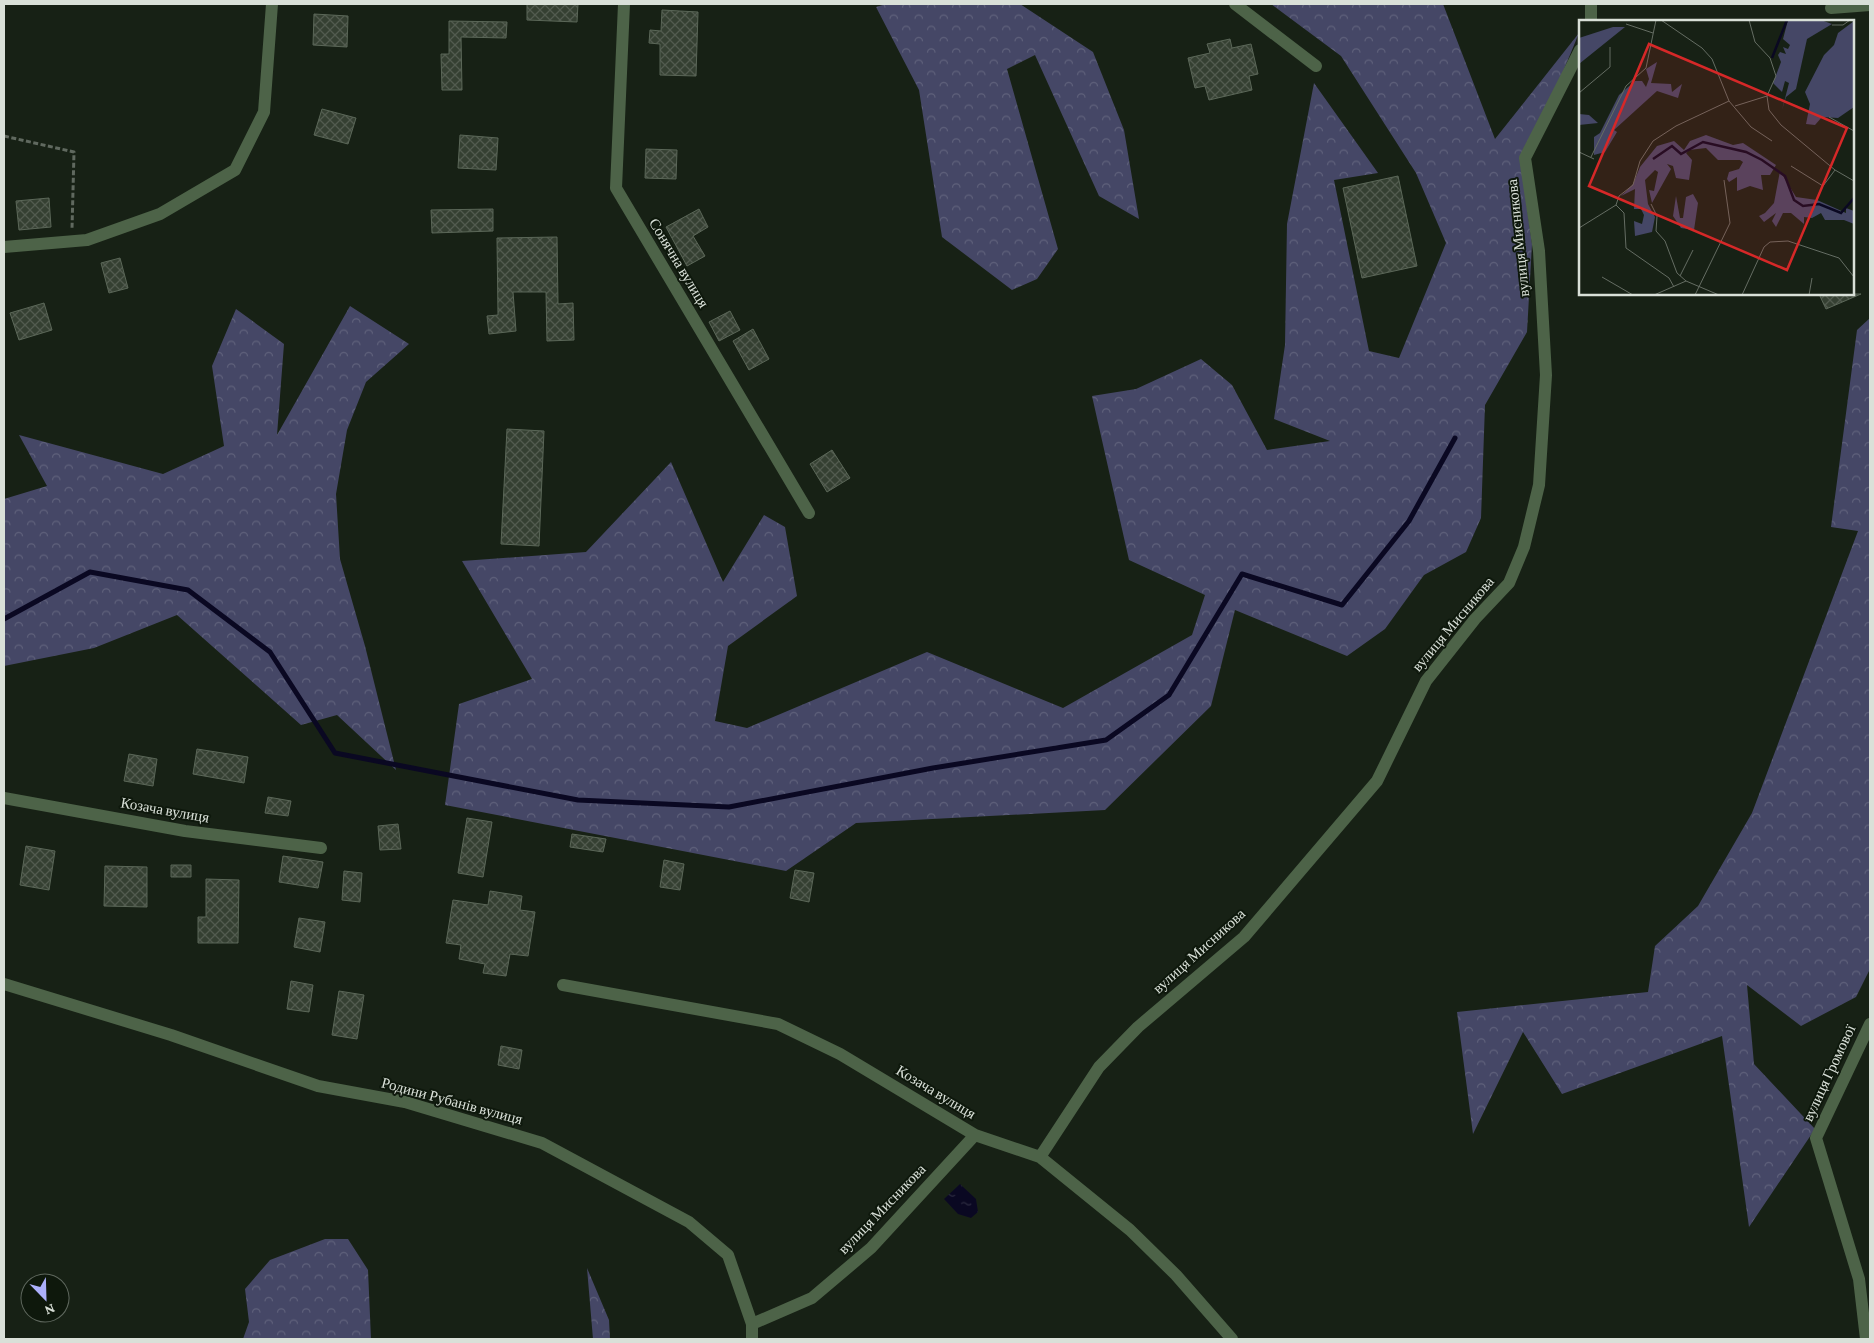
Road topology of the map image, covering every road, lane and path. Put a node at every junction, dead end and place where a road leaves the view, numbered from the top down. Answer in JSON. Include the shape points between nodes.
{"nodes":[{"id":1,"x":272,"y":4,"type":"edge"},
{"id":2,"x":624,"y":4,"type":"edge"},
{"id":3,"x":1235,"y":4,"type":"edge"},
{"id":4,"x":1591,"y":4,"type":"edge"},
{"id":5,"x":1870,"y":5,"type":"edge"},
{"id":6,"x":1831,"y":8,"type":"dead end"},
{"id":7,"x":1591,"y":20,"type":"edge"},
{"id":8,"x":1579,"y":52,"type":"edge"},
{"id":9,"x":1316,"y":66,"type":"dead end"},
{"id":10,"x":4,"y":136,"type":"edge"},
{"id":11,"x":71,"y":242,"type":"junction"},
{"id":12,"x":4,"y":247,"type":"edge"},
{"id":13,"x":809,"y":512,"type":"dead end"},
{"id":14,"x":4,"y":798,"type":"edge"},
{"id":15,"x":321,"y":848,"type":"dead end"},
{"id":16,"x":4,"y":984,"type":"edge"},
{"id":17,"x":563,"y":985,"type":"dead end"},
{"id":18,"x":1870,"y":1024,"type":"edge"},
{"id":19,"x":975,"y":1135,"type":"junction"},
{"id":20,"x":1040,"y":1157,"type":"junction"},
{"id":21,"x":752,"y":1324,"type":"junction"},
{"id":22,"x":752,"y":1339,"type":"edge"},
{"id":23,"x":1232,"y":1339,"type":"edge"},
{"id":24,"x":1866,"y":1339,"type":"edge"}],
"edges":[{"from":1,"to":11,"type":"street","via":[[264,112],[235,170],[160,214],[87,240]]},
{"from":2,"to":13,"type":"street","name":"Сонячна вулиця","via":[[616,188]]},
{"from":3,"to":9,"type":"street"},
{"from":4,"to":7,"type":"street"},
{"from":5,"to":6,"type":"street"},
{"from":8,"to":20,"type":"street","name":"вулиця Мисникова","via":[[1525,158],[1539,251],[1546,375],[1539,485],[1524,547],[1509,583],[1475,619],[1426,681],[1377,781],[1244,937],[1138,1027],[1099,1068]]},
{"from":10,"to":11,"type":"path","via":[[74,152]]},
{"from":11,"to":12,"type":"street"},
{"from":14,"to":15,"type":"street","name":"Козача вулиця","via":[[185,831]]},
{"from":16,"to":21,"type":"street","name":"Родини Рубанів вулиця","via":[[171,1035],[318,1086],[405,1102],[542,1143],[688,1222],[728,1255]]},
{"from":17,"to":19,"type":"street","name":"Козача вулиця","via":[[778,1024],[840,1054]]},
{"from":18,"to":24,"type":"street","name":"вулиця Громової","via":[[1816,1138],[1859,1280]]},
{"from":19,"to":20,"type":"street","name":"Козача вулиця"},
{"from":19,"to":21,"type":"street","name":"вулиця Мисникова","via":[[871,1248],[812,1298]]},
{"from":20,"to":23,"type":"street","name":"Козача вулиця","via":[[1130,1230],[1176,1275]]},
{"from":21,"to":22,"type":"street","name":"Родини Рубанів вулиця"}]}
